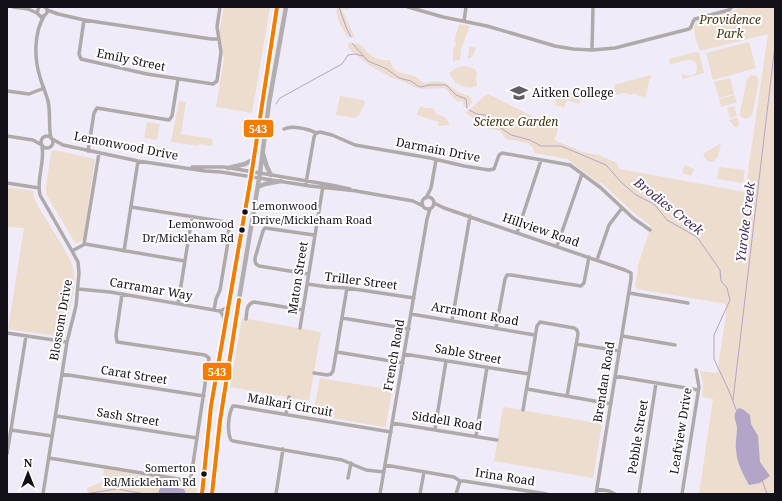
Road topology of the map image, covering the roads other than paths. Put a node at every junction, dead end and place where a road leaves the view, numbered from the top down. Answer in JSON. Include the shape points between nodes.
{"nodes":[{"id":1,"x":13,"y":7,"type":"edge"},
{"id":2,"x":220,"y":7,"type":"edge"},
{"id":3,"x":277,"y":7,"type":"edge"},
{"id":4,"x":286,"y":7,"type":"edge"},
{"id":5,"x":408,"y":7,"type":"edge"},
{"id":6,"x":425,"y":7,"type":"edge"},
{"id":7,"x":466,"y":7,"type":"edge"},
{"id":8,"x":593,"y":7,"type":"edge"},
{"id":9,"x":732,"y":7,"type":"edge"},
{"id":10,"x":38,"y":8,"type":"edge"},
{"id":11,"x":28,"y":9,"type":"junction"},
{"id":12,"x":45,"y":10,"type":"edge"},
{"id":13,"x":424,"y":12,"type":"junction"},
{"id":14,"x":37,"y":14,"type":"junction"},
{"id":15,"x":84,"y":20,"type":"junction"},
{"id":16,"x":464,"y":21,"type":"junction"},
{"id":17,"x":40,"y":26,"type":"junction"},
{"id":18,"x":219,"y":39,"type":"junction"},
{"id":19,"x":592,"y":50,"type":"junction"},
{"id":20,"x":178,"y":79,"type":"junction"},
{"id":21,"x":44,"y":88,"type":"junction"},
{"id":22,"x":7,"y":91,"type":"edge"},
{"id":23,"x":49,"y":126,"type":"junction"},
{"id":24,"x":284,"y":129,"type":"dead end"},
{"id":25,"x":316,"y":133,"type":"junction"},
{"id":26,"x":7,"y":136,"type":"edge"},
{"id":27,"x":43,"y":138,"type":"junction"},
{"id":28,"x":29,"y":139,"type":"junction"},
{"id":29,"x":52,"y":139,"type":"junction"},
{"id":30,"x":63,"y":145,"type":"junction"},
{"id":31,"x":42,"y":146,"type":"junction"},
{"id":32,"x":51,"y":147,"type":"junction"},
{"id":33,"x":88,"y":151,"type":"junction"},
{"id":34,"x":263,"y":152,"type":"junction"},
{"id":35,"x":99,"y":153,"type":"junction"},
{"id":36,"x":44,"y":159,"type":"junction"},
{"id":37,"x":254,"y":159,"type":"junction"},
{"id":38,"x":138,"y":160,"type":"junction"},
{"id":39,"x":436,"y":160,"type":"junction"},
{"id":40,"x":541,"y":160,"type":"junction"},
{"id":41,"x":185,"y":168,"type":"junction"},
{"id":42,"x":228,"y":168,"type":"junction"},
{"id":43,"x":252,"y":174,"type":"junction"},
{"id":44,"x":582,"y":174,"type":"junction"},
{"id":45,"x":260,"y":175,"type":"junction"},
{"id":46,"x":271,"y":175,"type":"junction"},
{"id":47,"x":280,"y":181,"type":"junction"},
{"id":48,"x":306,"y":181,"type":"junction"},
{"id":49,"x":7,"y":183,"type":"edge"},
{"id":50,"x":306,"y":185,"type":"junction"},
{"id":51,"x":323,"y":186,"type":"junction"},
{"id":52,"x":39,"y":188,"type":"junction"},
{"id":53,"x":258,"y":188,"type":"junction"},
{"id":54,"x":431,"y":188,"type":"junction"},
{"id":55,"x":424,"y":199,"type":"junction"},
{"id":56,"x":413,"y":201,"type":"junction"},
{"id":57,"x":433,"y":201,"type":"junction"},
{"id":58,"x":423,"y":206,"type":"junction"},
{"id":59,"x":131,"y":207,"type":"junction"},
{"id":60,"x":431,"y":208,"type":"junction"},
{"id":61,"x":444,"y":208,"type":"junction"},
{"id":62,"x":622,"y":208,"type":"junction"},
{"id":63,"x":470,"y":216,"type":"junction"},
{"id":64,"x":192,"y":217,"type":"junction"},
{"id":65,"x":427,"y":219,"type":"junction"},
{"id":66,"x":650,"y":230,"type":"dead end"},
{"id":67,"x":517,"y":233,"type":"junction"},
{"id":68,"x":314,"y":236,"type":"junction"},
{"id":69,"x":84,"y":244,"type":"junction"},
{"id":70,"x":557,"y":246,"type":"junction"},
{"id":71,"x":72,"y":251,"type":"junction"},
{"id":72,"x":124,"y":251,"type":"junction"},
{"id":73,"x":589,"y":257,"type":"junction"},
{"id":74,"x":596,"y":260,"type":"junction"},
{"id":75,"x":185,"y":261,"type":"junction"},
{"id":76,"x":631,"y":273,"type":"joint"},
{"id":77,"x":308,"y":274,"type":"junction"},
{"id":78,"x":307,"y":284,"type":"junction"},
{"id":79,"x":347,"y":288,"type":"junction"},
{"id":80,"x":78,"y":289,"type":"junction"},
{"id":81,"x":629,"y":293,"type":"junction"},
{"id":82,"x":122,"y":294,"type":"junction"},
{"id":83,"x":414,"y":298,"type":"junction"},
{"id":84,"x":688,"y":303,"type":"dead end"},
{"id":85,"x":178,"y":304,"type":"junction"},
{"id":86,"x":228,"y":307,"type":"junction"},
{"id":87,"x":214,"y":310,"type":"junction"},
{"id":88,"x":303,"y":310,"type":"junction"},
{"id":89,"x":220,"y":311,"type":"junction"},
{"id":90,"x":411,"y":314,"type":"junction"},
{"id":91,"x":342,"y":318,"type":"junction"},
{"id":92,"x":246,"y":319,"type":"dead end"},
{"id":93,"x":452,"y":321,"type":"junction"},
{"id":94,"x":224,"y":324,"type":"junction"},
{"id":95,"x":300,"y":328,"type":"dead end"},
{"id":96,"x":496,"y":328,"type":"junction"},
{"id":97,"x":409,"y":329,"type":"junction"},
{"id":98,"x":7,"y":333,"type":"edge"},
{"id":99,"x":535,"y":335,"type":"junction"},
{"id":100,"x":26,"y":336,"type":"junction"},
{"id":101,"x":622,"y":336,"type":"junction"},
{"id":102,"x":67,"y":342,"type":"junction"},
{"id":103,"x":576,"y":344,"type":"junction"},
{"id":104,"x":675,"y":345,"type":"dead end"},
{"id":105,"x":619,"y":351,"type":"junction"},
{"id":106,"x":337,"y":352,"type":"junction"},
{"id":107,"x":404,"y":354,"type":"junction"},
{"id":108,"x":446,"y":360,"type":"junction"},
{"id":109,"x":403,"y":363,"type":"junction"},
{"id":110,"x":487,"y":367,"type":"junction"},
{"id":111,"x":696,"y":370,"type":"dead end"},
{"id":112,"x":314,"y":373,"type":"dead end"},
{"id":113,"x":62,"y":374,"type":"junction"},
{"id":114,"x":529,"y":374,"type":"junction"},
{"id":115,"x":615,"y":376,"type":"junction"},
{"id":116,"x":656,"y":383,"type":"junction"},
{"id":117,"x":527,"y":389,"type":"junction"},
{"id":118,"x":698,"y":390,"type":"junction"},
{"id":119,"x":204,"y":396,"type":"junction"},
{"id":120,"x":567,"y":396,"type":"junction"},
{"id":121,"x":289,"y":397,"type":"dead end"},
{"id":122,"x":611,"y":404,"type":"junction"},
{"id":123,"x":523,"y":410,"type":"dead end"},
{"id":124,"x":286,"y":414,"type":"junction"},
{"id":125,"x":56,"y":416,"type":"junction"},
{"id":126,"x":392,"y":423,"type":"junction"},
{"id":127,"x":11,"y":430,"type":"junction"},
{"id":128,"x":435,"y":430,"type":"junction"},
{"id":129,"x":391,"y":432,"type":"junction"},
{"id":130,"x":52,"y":436,"type":"junction"},
{"id":131,"x":476,"y":436,"type":"junction"},
{"id":132,"x":197,"y":438,"type":"junction"},
{"id":133,"x":497,"y":440,"type":"dead end"},
{"id":134,"x":283,"y":449,"type":"junction"},
{"id":135,"x":7,"y":454,"type":"edge"},
{"id":136,"x":49,"y":458,"type":"junction"},
{"id":137,"x":351,"y":463,"type":"junction"},
{"id":138,"x":385,"y":466,"type":"junction"},
{"id":139,"x":384,"y":472,"type":"junction"},
{"id":140,"x":424,"y":472,"type":"junction"},
{"id":141,"x":348,"y":478,"type":"dead end"},
{"id":142,"x":460,"y":481,"type":"junction"},
{"id":143,"x":598,"y":489,"type":"junction"},
{"id":144,"x":43,"y":494,"type":"edge"},
{"id":145,"x":202,"y":494,"type":"edge"},
{"id":146,"x":214,"y":494,"type":"edge"},
{"id":147,"x":276,"y":494,"type":"edge"},
{"id":148,"x":380,"y":494,"type":"edge"},
{"id":149,"x":420,"y":494,"type":"edge"},
{"id":150,"x":456,"y":494,"type":"edge"},
{"id":151,"x":547,"y":494,"type":"edge"},
{"id":152,"x":596,"y":494,"type":"edge"},
{"id":153,"x":615,"y":494,"type":"edge"},
{"id":154,"x":639,"y":494,"type":"edge"},
{"id":155,"x":682,"y":494,"type":"edge"}],
"edges":[{"from":1,"to":11,"type":"street"},
{"from":2,"to":18,"type":"street","via":[[217,27]]},
{"from":3,"to":37,"type":"main road"},
{"from":4,"to":34,"type":"main road"},
{"from":5,"to":13,"type":"street"},
{"from":6,"to":13,"type":"street"},
{"from":7,"to":16,"type":"street"},
{"from":8,"to":19,"type":"street"},
{"from":9,"to":19,"type":"street","via":[[695,19],[689,29],[622,47]]},
{"from":10,"to":11,"type":"street"},
{"from":10,"to":14,"type":"street"},
{"from":11,"to":14,"type":"street"},
{"from":12,"to":14,"type":"street"},
{"from":12,"to":15,"type":"street"},
{"from":12,"to":17,"type":"street"},
{"from":13,"to":16,"type":"street"},
{"from":14,"to":17,"type":"street"},
{"from":15,"to":18,"type":"street"},
{"from":15,"to":20,"type":"street","name":"Emily Street","via":[[79,54],[81,59]]},
{"from":16,"to":19,"type":"street","via":[[555,46]]},
{"from":17,"to":21,"type":"street","via":[[36,55]]},
{"from":18,"to":20,"type":"street","name":"Emily Street","via":[[221,52],[217,81],[211,84]]},
{"from":20,"to":33,"type":"street","via":[[172,117],[168,121],[96,108]]},
{"from":21,"to":22,"type":"street","via":[[29,94]]},
{"from":21,"to":23,"type":"street","via":[[48,99]]},
{"from":23,"to":27,"type":"street"},
{"from":23,"to":29,"type":"street"},
{"from":24,"to":25,"type":"street","name":"Darmain Drive","via":[[290,127]]},
{"from":25,"to":39,"type":"street","name":"Darmain Drive","via":[[332,135],[355,145]]},
{"from":25,"to":48,"type":"street"},
{"from":26,"to":28,"type":"street"},
{"from":27,"to":28,"type":"street"},
{"from":27,"to":29,"type":"street","via":[[48,136]]},
{"from":27,"to":31,"type":"street","via":[[40,142]]},
{"from":28,"to":31,"type":"street"},
{"from":29,"to":30,"type":"street","name":"Lemonwood Drive"},
{"from":29,"to":32,"type":"street"},
{"from":30,"to":32,"type":"street","name":"Lemonwood Drive"},
{"from":30,"to":33,"type":"street","name":"Lemonwood Drive"},
{"from":31,"to":32,"type":"street","via":[[46,149]]},
{"from":31,"to":36,"type":"street","name":"Blossom Drive"},
{"from":32,"to":36,"type":"street","name":"Blossom Drive"},
{"from":33,"to":35,"type":"street","name":"Lemonwood Drive"},
{"from":34,"to":45,"type":"main road"},
{"from":34,"to":46,"type":"main road"},
{"from":35,"to":38,"type":"street","name":"Lemonwood Drive"},
{"from":35,"to":69,"type":"street"},
{"from":36,"to":52,"type":"street","name":"Blossom Drive"},
{"from":37,"to":42,"type":"main road"},
{"from":37,"to":43,"type":"main road"},
{"from":38,"to":41,"type":"street","name":"Lemonwood Drive"},
{"from":38,"to":59,"type":"street"},
{"from":39,"to":40,"type":"street","name":"Darmain Drive","via":[[489,170],[494,169],[502,153]]},
{"from":39,"to":54,"type":"street"},
{"from":40,"to":44,"type":"street","name":"Darmain Drive","via":[[570,165]]},
{"from":40,"to":67,"type":"street"},
{"from":41,"to":42,"type":"street","name":"Lemonwood Drive"},
{"from":41,"to":43,"type":"street","name":"Lemonwood Drive"},
{"from":42,"to":43,"type":"street","name":"Lemonwood Drive"},
{"from":43,"to":45,"type":"street","name":"Lemonwood Drive"},
{"from":43,"to":86,"type":"main road"},
{"from":44,"to":62,"type":"street","name":"Darmain Drive"},
{"from":44,"to":70,"type":"street"},
{"from":45,"to":46,"type":"street"},
{"from":45,"to":47,"type":"street"},
{"from":45,"to":53,"type":"main road"},
{"from":46,"to":48,"type":"street"},
{"from":47,"to":50,"type":"street"},
{"from":47,"to":53,"type":"main road"},
{"from":48,"to":50,"type":"street"},
{"from":48,"to":51,"type":"street"},
{"from":49,"to":52,"type":"street"},
{"from":50,"to":51,"type":"street"},
{"from":51,"to":56,"type":"street"},
{"from":51,"to":68,"type":"street","name":"Maton Street"},
{"from":52,"to":71,"type":"street","name":"Blossom Drive","via":[[42,201]]},
{"from":53,"to":146,"type":"main road","via":[[223,396]]},
{"from":54,"to":55,"type":"street"},
{"from":54,"to":57,"type":"street"},
{"from":55,"to":56,"type":"street"},
{"from":55,"to":57,"type":"street","via":[[429,198]]},
{"from":55,"to":58,"type":"street"},
{"from":56,"to":58,"type":"street"},
{"from":57,"to":60,"type":"street"},
{"from":57,"to":61,"type":"street","name":"Hillview Road"},
{"from":58,"to":60,"type":"street"},
{"from":58,"to":65,"type":"street","name":"French Road"},
{"from":59,"to":64,"type":"street"},
{"from":59,"to":72,"type":"street"},
{"from":60,"to":61,"type":"street","name":"Hillview Road"},
{"from":60,"to":65,"type":"street","name":"French Road"},
{"from":61,"to":63,"type":"street","name":"Hillview Road"},
{"from":62,"to":66,"type":"street","name":"Darmain Drive"},
{"from":62,"to":74,"type":"street","via":[[609,225]]},
{"from":63,"to":67,"type":"street","name":"Hillview Road"},
{"from":63,"to":93,"type":"street"},
{"from":64,"to":75,"type":"street"},
{"from":64,"to":87,"type":"street","via":[[226,222],[230,226],[220,290]]},
{"from":65,"to":83,"type":"street","name":"French Road"},
{"from":67,"to":70,"type":"street","name":"Hillview Road"},
{"from":68,"to":77,"type":"street","name":"Maton Street"},
{"from":68,"to":77,"type":"street","via":[[266,228],[255,258],[259,266]]},
{"from":69,"to":71,"type":"street"},
{"from":69,"to":72,"type":"street"},
{"from":70,"to":73,"type":"street","name":"Hillview Road"},
{"from":71,"to":80,"type":"street","name":"Blossom Drive","via":[[79,268]]},
{"from":72,"to":75,"type":"street"},
{"from":73,"to":74,"type":"street","name":"Hillview Road"},
{"from":73,"to":96,"type":"street","via":[[584,283],[581,286],[506,275]]},
{"from":74,"to":76,"type":"street","name":"Hillview Road"},
{"from":75,"to":85,"type":"street"},
{"from":76,"to":81,"type":"street","name":"Brendan Road"},
{"from":77,"to":78,"type":"street","name":"Maton Street"},
{"from":78,"to":79,"type":"street","name":"Triller Street"},
{"from":78,"to":88,"type":"street","name":"Maton Street"},
{"from":79,"to":83,"type":"street","name":"Triller Street"},
{"from":79,"to":91,"type":"street"},
{"from":80,"to":82,"type":"street","name":"Carramar Way"},
{"from":80,"to":102,"type":"street","name":"Blossom Drive"},
{"from":81,"to":84,"type":"street"},
{"from":81,"to":101,"type":"street","name":"Brendan Road"},
{"from":82,"to":85,"type":"street","name":"Carramar Way"},
{"from":82,"to":119,"type":"street","via":[[117,342],[208,357]]},
{"from":83,"to":90,"type":"street","name":"French Road"},
{"from":85,"to":87,"type":"street","name":"Carramar Way"},
{"from":86,"to":89,"type":"street"},
{"from":86,"to":94,"type":"main road"},
{"from":87,"to":89,"type":"street","name":"Carramar Way"},
{"from":88,"to":92,"type":"street","via":[[251,302]]},
{"from":88,"to":95,"type":"street","name":"Maton Street"},
{"from":89,"to":94,"type":"street","via":[[224,317]]},
{"from":90,"to":93,"type":"street","name":"Arramont Road"},
{"from":90,"to":97,"type":"street","name":"French Road"},
{"from":91,"to":97,"type":"street"},
{"from":91,"to":106,"type":"street"},
{"from":93,"to":96,"type":"street","name":"Arramont Road"},
{"from":94,"to":145,"type":"main road","via":[[211,406]]},
{"from":96,"to":99,"type":"street","name":"Arramont Road"},
{"from":97,"to":107,"type":"street","name":"French Road"},
{"from":98,"to":100,"type":"street"},
{"from":99,"to":103,"type":"street","via":[[540,322],[574,328],[578,332]]},
{"from":99,"to":114,"type":"street"},
{"from":100,"to":102,"type":"street"},
{"from":100,"to":127,"type":"street"},
{"from":101,"to":104,"type":"street"},
{"from":101,"to":105,"type":"street","name":"Brendan Road"},
{"from":102,"to":113,"type":"street","name":"Blossom Drive"},
{"from":103,"to":105,"type":"street"},
{"from":103,"to":120,"type":"street"},
{"from":105,"to":115,"type":"street","name":"Brendan Road"},
{"from":106,"to":109,"type":"street"},
{"from":106,"to":112,"type":"street","via":[[334,371],[331,374]]},
{"from":107,"to":108,"type":"street","name":"Sable Street"},
{"from":107,"to":109,"type":"street","name":"French Road"},
{"from":108,"to":110,"type":"street","name":"Sable Street"},
{"from":108,"to":128,"type":"street"},
{"from":109,"to":126,"type":"street","name":"French Road"},
{"from":110,"to":114,"type":"street","name":"Sable Street"},
{"from":110,"to":131,"type":"street"},
{"from":111,"to":118,"type":"street","name":"Leafview Drive"},
{"from":113,"to":119,"type":"street","name":"Carat Street"},
{"from":113,"to":125,"type":"street","name":"Blossom Drive"},
{"from":114,"to":117,"type":"street"},
{"from":115,"to":116,"type":"street"},
{"from":115,"to":122,"type":"street","name":"Brendan Road"},
{"from":116,"to":118,"type":"street"},
{"from":116,"to":154,"type":"street","name":"Pebble Street"},
{"from":117,"to":120,"type":"street"},
{"from":117,"to":123,"type":"street"},
{"from":118,"to":155,"type":"street","name":"Leafview Drive"},
{"from":119,"to":132,"type":"street"},
{"from":120,"to":122,"type":"street"},
{"from":121,"to":124,"type":"street"},
{"from":122,"to":143,"type":"street","name":"Brendan Road"},
{"from":124,"to":129,"type":"street","name":"Malkari Circuit"},
{"from":124,"to":134,"type":"street","name":"Malkari Circuit","via":[[233,406],[229,426],[230,438],[233,441]]},
{"from":125,"to":130,"type":"street","name":"Blossom Drive"},
{"from":125,"to":132,"type":"street","name":"Sash Street"},
{"from":126,"to":128,"type":"street","name":"Siddell Road"},
{"from":126,"to":129,"type":"street","name":"French Road"},
{"from":127,"to":130,"type":"street"},
{"from":127,"to":135,"type":"street"},
{"from":128,"to":131,"type":"street","name":"Siddell Road"},
{"from":129,"to":138,"type":"street","name":"French Road"},
{"from":130,"to":136,"type":"street","name":"Blossom Drive"},
{"from":131,"to":133,"type":"street","name":"Siddell Road"},
{"from":132,"to":136,"type":"street","via":[[191,475],[186,480]]},
{"from":134,"to":137,"type":"street","name":"Malkari Circuit"},
{"from":134,"to":147,"type":"street"},
{"from":136,"to":144,"type":"street","name":"Blossom Drive"},
{"from":137,"to":139,"type":"street","name":"Malkari Circuit","via":[[366,470]]},
{"from":137,"to":141,"type":"street"},
{"from":138,"to":139,"type":"street","name":"French Road"},
{"from":138,"to":140,"type":"street","name":"Irina Road"},
{"from":139,"to":148,"type":"street","name":"French Road"},
{"from":140,"to":142,"type":"street","name":"Irina Road","via":[[454,477]]},
{"from":140,"to":149,"type":"street"},
{"from":142,"to":150,"type":"street"},
{"from":142,"to":151,"type":"street","name":"Irina Road"},
{"from":143,"to":152,"type":"street","name":"Brendan Road"},
{"from":143,"to":153,"type":"street"}]}
